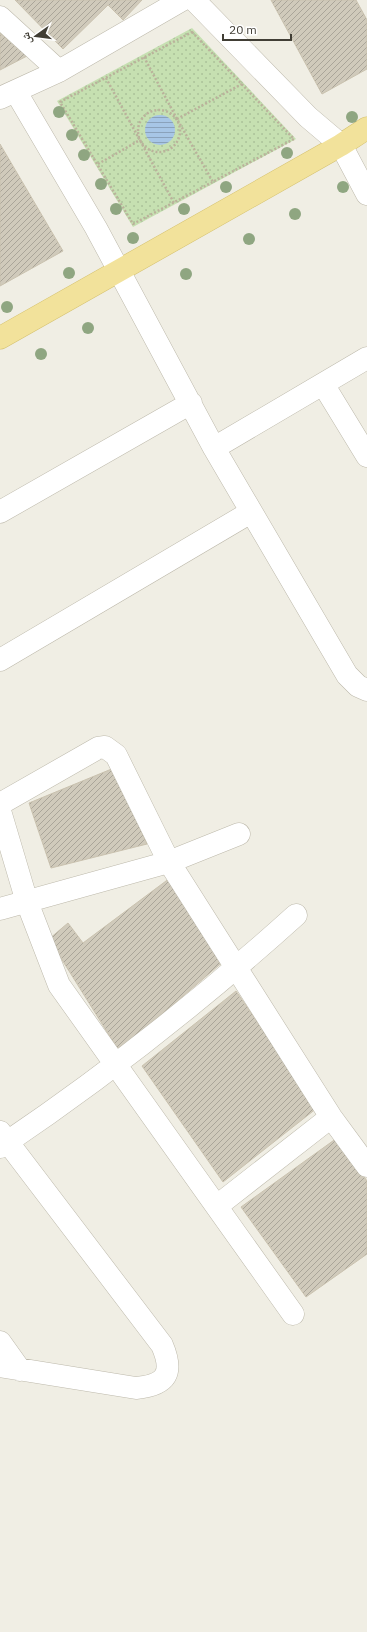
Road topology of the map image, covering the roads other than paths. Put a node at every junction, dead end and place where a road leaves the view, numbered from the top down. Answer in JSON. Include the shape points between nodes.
{"nodes":[{"id":1,"x":182,"y":0,"type":"edge"},
{"id":2,"x":194,"y":0,"type":"edge"},
{"id":3,"x":0,"y":17,"type":"edge"},
{"id":4,"x":58,"y":71,"type":"junction"},
{"id":5,"x":8,"y":95,"type":"edge"},
{"id":6,"x":367,"y":128,"type":"edge"},
{"id":7,"x":341,"y":144,"type":"junction"},
{"id":8,"x":367,"y":194,"type":"edge"},
{"id":9,"x":119,"y":271,"type":"junction"},
{"id":10,"x":0,"y":338,"type":"edge"},
{"id":11,"x":367,"y":358,"type":"edge"},
{"id":12,"x":324,"y":384,"type":"junction"},
{"id":13,"x":191,"y":403,"type":"junction"},
{"id":14,"x":214,"y":448,"type":"junction"},
{"id":15,"x":367,"y":456,"type":"edge"},
{"id":16,"x":0,"y":512,"type":"edge"},
{"id":17,"x":251,"y":512,"type":"junction"},
{"id":18,"x":0,"y":660,"type":"edge"},
{"id":19,"x":367,"y":690,"type":"edge"},
{"id":20,"x":0,"y":804,"type":"edge"},
{"id":21,"x":0,"y":811,"type":"edge"},
{"id":22,"x":239,"y":834,"type":"dead end"},
{"id":23,"x":169,"y":862,"type":"junction"},
{"id":24,"x":27,"y":902,"type":"junction"},
{"id":25,"x":0,"y":909,"type":"edge"},
{"id":26,"x":296,"y":915,"type":"dead end"},
{"id":27,"x":236,"y":969,"type":"junction"},
{"id":28,"x":115,"y":1066,"type":"junction"},
{"id":29,"x":331,"y":1117,"type":"junction"},
{"id":30,"x":2,"y":1141,"type":"edge"},
{"id":31,"x":367,"y":1166,"type":"edge"},
{"id":32,"x":217,"y":1206,"type":"junction"},
{"id":33,"x":293,"y":1314,"type":"dead end"},
{"id":34,"x":0,"y":1342,"type":"edge"},
{"id":35,"x":10,"y":1368,"type":"edge"}],
"edges":[{"from":1,"to":4,"type":"street"},
{"from":2,"to":7,"type":"street","via":[[308,117]]},
{"from":3,"to":4,"type":"street"},
{"from":4,"to":5,"type":"street"},
{"from":5,"to":9,"type":"street","via":[[96,228]]},
{"from":6,"to":7,"type":"main road"},
{"from":7,"to":8,"type":"street"},
{"from":7,"to":9,"type":"main road"},
{"from":9,"to":10,"type":"main road"},
{"from":9,"to":13,"type":"street"},
{"from":11,"to":12,"type":"street"},
{"from":12,"to":14,"type":"street"},
{"from":12,"to":15,"type":"street"},
{"from":13,"to":14,"type":"street"},
{"from":13,"to":16,"type":"street"},
{"from":14,"to":17,"type":"street"},
{"from":17,"to":18,"type":"street"},
{"from":17,"to":19,"type":"street","via":[[347,675],[358,686]]},
{"from":20,"to":23,"type":"street","via":[[98,748],[105,747],[116,755]]},
{"from":21,"to":24,"type":"street"},
{"from":22,"to":23,"type":"street"},
{"from":23,"to":24,"type":"street"},
{"from":23,"to":27,"type":"street"},
{"from":24,"to":25,"type":"street"},
{"from":24,"to":28,"type":"street","via":[[60,985]]},
{"from":26,"to":27,"type":"street"},
{"from":27,"to":28,"type":"street"},
{"from":27,"to":29,"type":"street"},
{"from":28,"to":30,"type":"street"},
{"from":28,"to":32,"type":"street"},
{"from":29,"to":31,"type":"street"},
{"from":29,"to":32,"type":"street"},
{"from":30,"to":35,"type":"street","via":[[162,1345],[168,1359],[168,1370],[162,1381],[148,1387],[136,1388]]},
{"from":32,"to":33,"type":"street"},
{"from":34,"to":35,"type":"street"}]}
